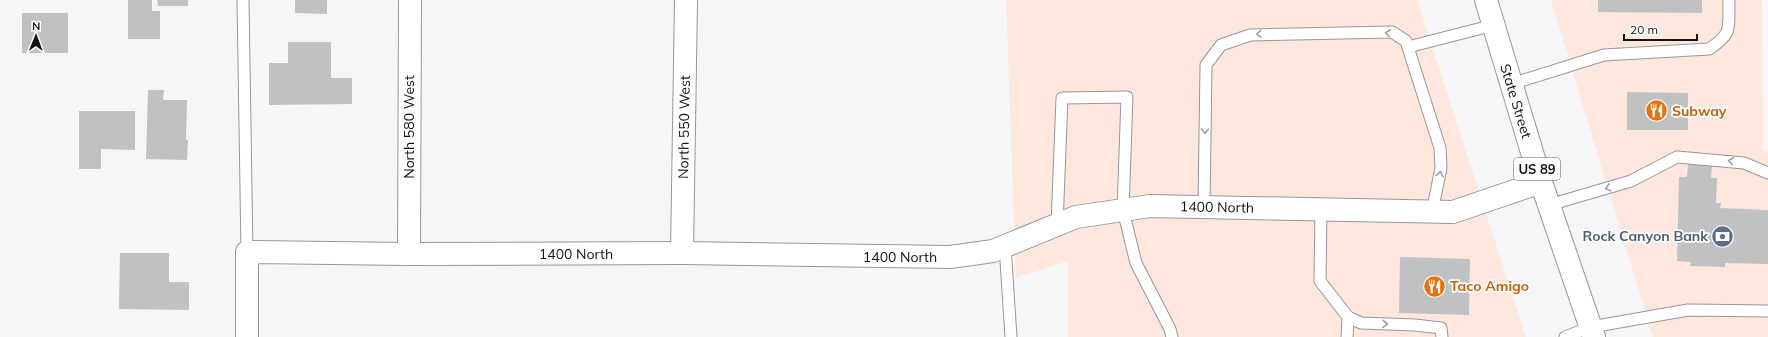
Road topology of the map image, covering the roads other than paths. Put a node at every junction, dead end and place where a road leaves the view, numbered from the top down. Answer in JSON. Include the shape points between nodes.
{"nodes":[{"id":1,"x":243,"y":0,"type":"edge"},
{"id":2,"x":410,"y":0,"type":"edge"},
{"id":3,"x":686,"y":0,"type":"edge"},
{"id":4,"x":1486,"y":0,"type":"edge"},
{"id":5,"x":1729,"y":0,"type":"edge"},
{"id":6,"x":1494,"y":25,"type":"junction"},
{"id":7,"x":1408,"y":48,"type":"junction"},
{"id":8,"x":1511,"y":84,"type":"junction"},
{"id":9,"x":1768,"y":173,"type":"edge"},
{"id":10,"x":1541,"y":182,"type":"junction"},
{"id":11,"x":1549,"y":205,"type":"junction"},
{"id":12,"x":1204,"y":207,"type":"junction"},
{"id":13,"x":1122,"y":210,"type":"junction"},
{"id":14,"x":1321,"y":210,"type":"junction"},
{"id":15,"x":1432,"y":212,"type":"junction"},
{"id":16,"x":1057,"y":225,"type":"junction"},
{"id":17,"x":1005,"y":246,"type":"junction"},
{"id":18,"x":247,"y":252,"type":"junction"},
{"id":19,"x":682,"y":253,"type":"junction"},
{"id":20,"x":409,"y":254,"type":"junction"},
{"id":21,"x":1768,"y":311,"type":"edge"},
{"id":22,"x":1348,"y":317,"type":"junction"},
{"id":23,"x":1592,"y":332,"type":"edge"},
{"id":24,"x":247,"y":337,"type":"edge"},
{"id":25,"x":1011,"y":337,"type":"edge"},
{"id":26,"x":1172,"y":337,"type":"edge"},
{"id":27,"x":1347,"y":337,"type":"edge"},
{"id":28,"x":1442,"y":337,"type":"edge"},
{"id":29,"x":1565,"y":337,"type":"edge"}],
"edges":[{"from":1,"to":18,"type":"lane"},
{"from":2,"to":20,"type":"street","name":"North 580 West"},
{"from":3,"to":19,"type":"street","name":"North 550 West"},
{"from":4,"to":6,"type":"street","name":"State Street","number":"US 89"},
{"from":5,"to":8,"type":"lane","via":[[1728,31],[1721,41],[1709,49],[1604,55]]},
{"from":6,"to":7,"type":"lane"},
{"from":6,"to":8,"type":"street","name":"State Street","number":"US 89"},
{"from":7,"to":12,"type":"lane","one_way":true,"via":[[1406,41],[1392,32],[1250,34],[1221,45],[1206,65]]},
{"from":15,"to":7,"type":"lane","one_way":true,"via":[[1441,168],[1440,148]]},
{"from":8,"to":10,"type":"street","name":"State Street","number":"US 89"},
{"from":9,"to":11,"type":"lane","one_way":true,"via":[[1744,163],[1677,157],[1631,181]]},
{"from":10,"to":11,"type":"street","name":"State Street","number":"US 89"},
{"from":10,"to":15,"type":"street","name":"1400 North","via":[[1452,212]]},
{"from":11,"to":23,"type":"street","name":"State Street","number":"US 89"},
{"from":12,"to":13,"type":"street","name":"1400 North","via":[[1150,206]]},
{"from":12,"to":14,"type":"street","name":"1400 North"},
{"from":13,"to":16,"type":"street","name":"1400 North","via":[[1076,218]]},
{"from":13,"to":16,"type":"lane","via":[[1127,97],[1062,98]]},
{"from":13,"to":26,"type":"lane","via":[[1136,263]]},
{"from":14,"to":15,"type":"street","name":"1400 North"},
{"from":14,"to":22,"type":"lane","via":[[1320,281]]},
{"from":16,"to":17,"type":"street","name":"1400 North"},
{"from":17,"to":19,"type":"street","name":"1400 North","via":[[992,251],[950,257]]},
{"from":17,"to":25,"type":"lane"},
{"from":18,"to":20,"type":"street","name":"1400 North"},
{"from":18,"to":24,"type":"street"},
{"from":19,"to":20,"type":"street","name":"1400 North"},
{"from":21,"to":23,"type":"lane","via":[[1688,310]]},
{"from":22,"to":27,"type":"lane"},
{"from":22,"to":28,"type":"lane","one_way":true,"via":[[1361,323],[1441,328]]},
{"from":23,"to":29,"type":"lane"}]}
